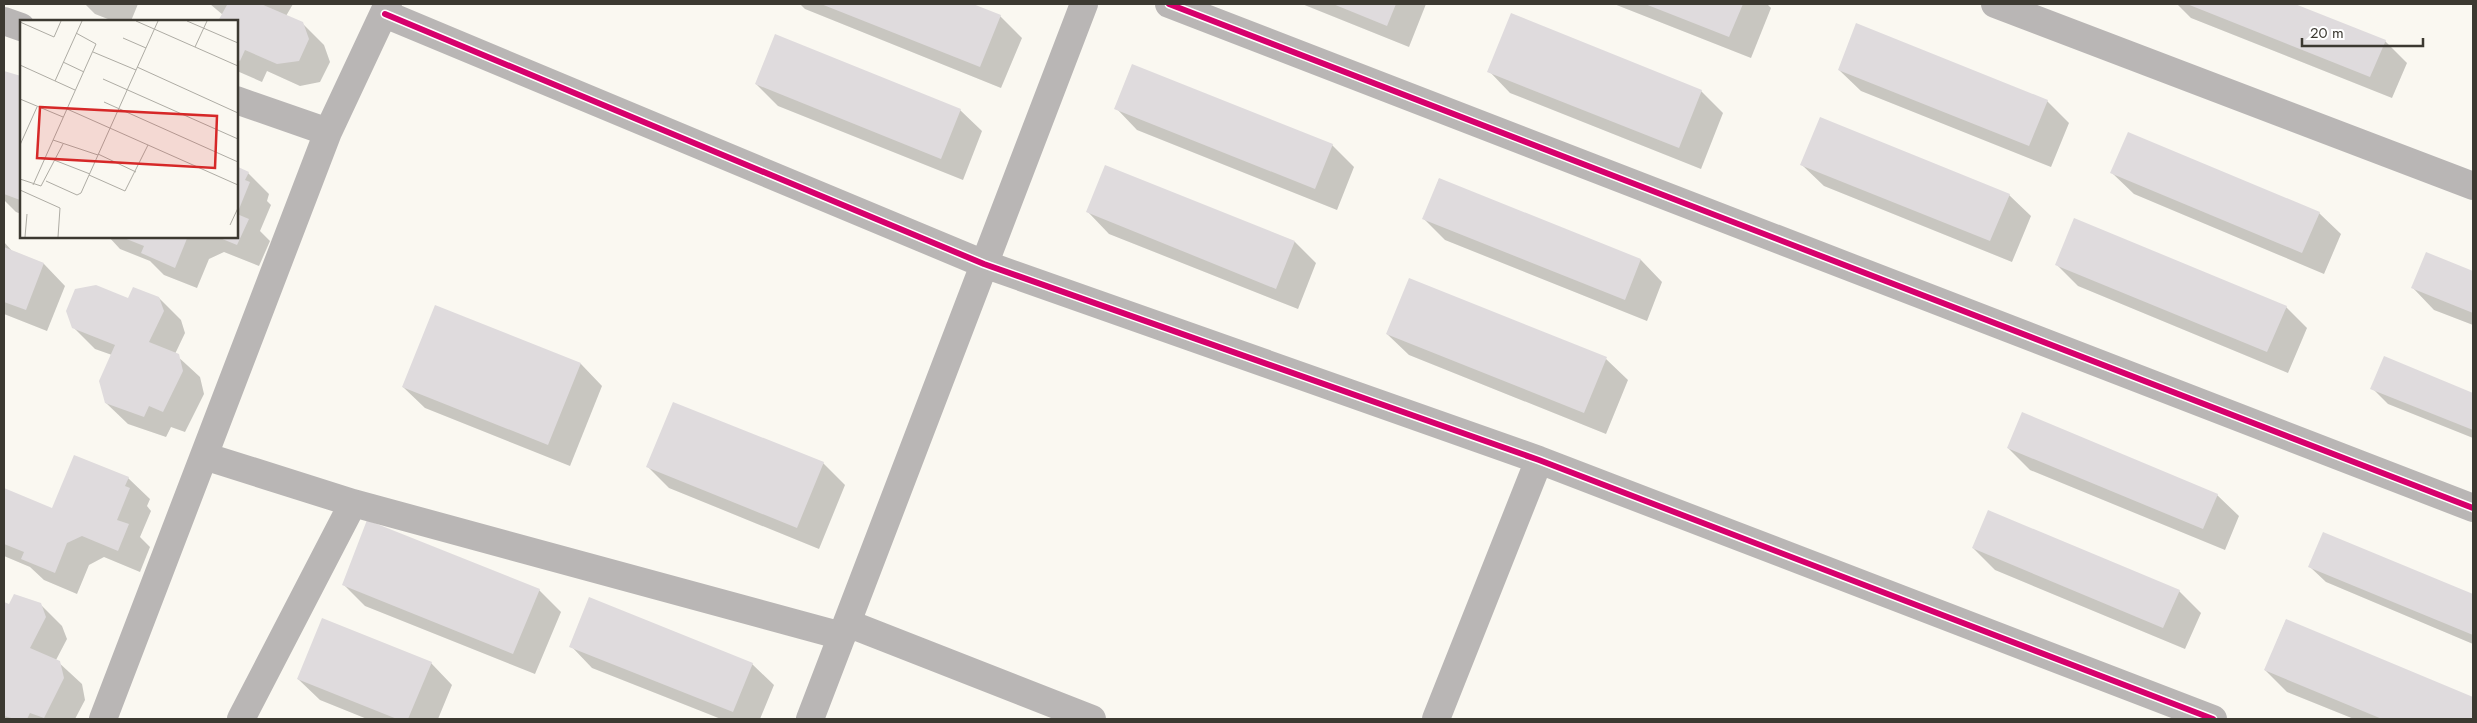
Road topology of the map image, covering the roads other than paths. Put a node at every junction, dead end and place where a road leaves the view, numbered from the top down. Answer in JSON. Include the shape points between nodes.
{"nodes":[{"id":1,"x":1084,"y":4,"type":"edge"},
{"id":2,"x":1169,"y":4,"type":"edge"},
{"id":3,"x":1995,"y":4,"type":"edge"},
{"id":4,"x":386,"y":9,"type":"edge"},
{"id":5,"x":4,"y":21,"type":"edge"},
{"id":6,"x":20,"y":27,"type":"edge"},
{"id":7,"x":238,"y":101,"type":"edge"},
{"id":8,"x":328,"y":132,"type":"junction"},
{"id":9,"x":2473,"y":186,"type":"edge"},
{"id":10,"x":984,"y":264,"type":"junction"},
{"id":11,"x":204,"y":456,"type":"junction"},
{"id":12,"x":1539,"y":460,"type":"junction"},
{"id":13,"x":353,"y":503,"type":"junction"},
{"id":14,"x":2473,"y":508,"type":"edge"},
{"id":15,"x":844,"y":630,"type":"junction"},
{"id":16,"x":103,"y":719,"type":"edge"},
{"id":17,"x":241,"y":719,"type":"edge"},
{"id":18,"x":810,"y":719,"type":"edge"},
{"id":19,"x":1092,"y":719,"type":"edge"},
{"id":20,"x":1436,"y":719,"type":"edge"},
{"id":21,"x":2213,"y":719,"type":"edge"}],
"edges":[{"from":1,"to":10,"type":"street"},
{"from":2,"to":14,"type":"street"},
{"from":3,"to":9,"type":"street"},
{"from":4,"to":8,"type":"street"},
{"from":4,"to":10,"type":"street"},
{"from":5,"to":6,"type":"street"},
{"from":7,"to":8,"type":"street"},
{"from":8,"to":11,"type":"street"},
{"from":10,"to":12,"type":"street"},
{"from":10,"to":15,"type":"street"},
{"from":11,"to":13,"type":"street"},
{"from":11,"to":16,"type":"street"},
{"from":12,"to":20,"type":"street"},
{"from":12,"to":21,"type":"street"},
{"from":13,"to":15,"type":"street"},
{"from":13,"to":17,"type":"street"},
{"from":15,"to":18,"type":"street"},
{"from":15,"to":19,"type":"street"}]}
